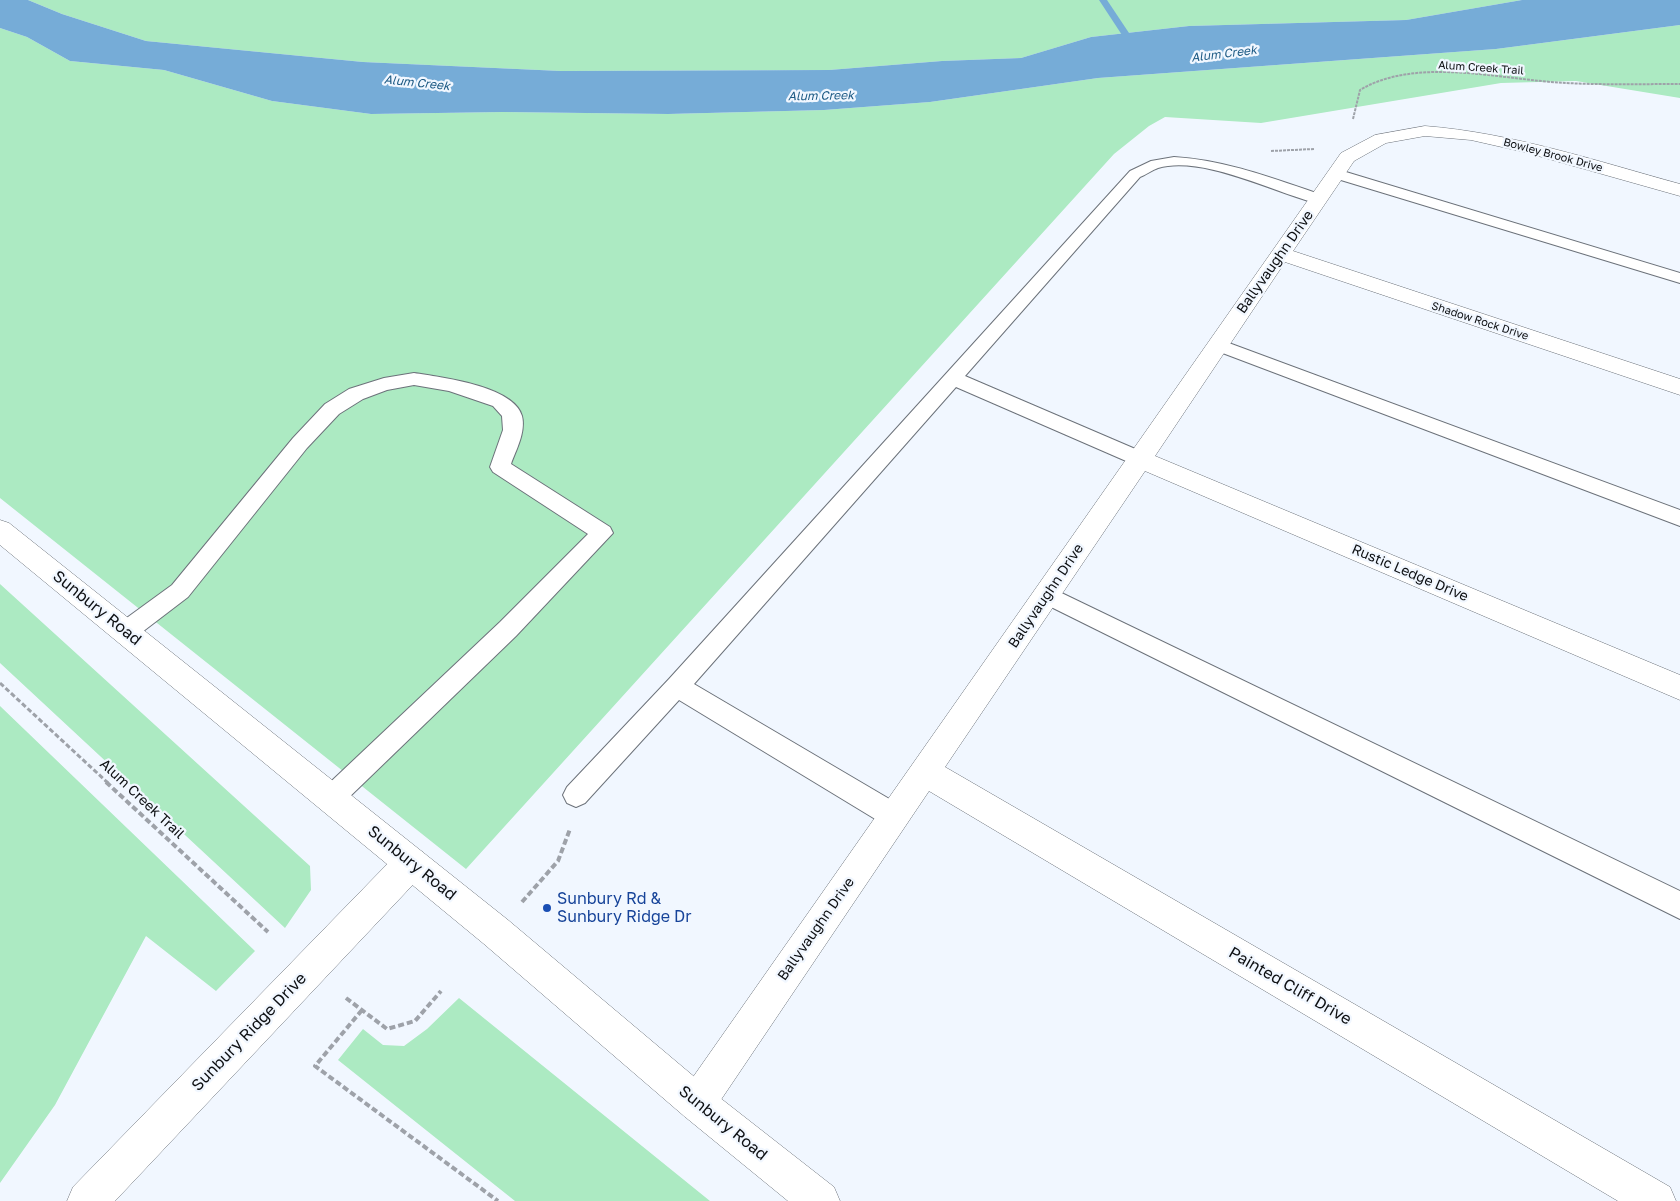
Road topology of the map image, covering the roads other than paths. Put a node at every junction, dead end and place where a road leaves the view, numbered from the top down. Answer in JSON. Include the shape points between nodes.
{"nodes":[{"id":1,"x":1425,"y":132,"type":"joint"},
{"id":2,"x":1336,"y":174,"type":"junction"},
{"id":3,"x":1680,"y":190,"type":"edge"},
{"id":4,"x":1319,"y":199,"type":"junction"},
{"id":5,"x":1281,"y":254,"type":"junction"},
{"id":6,"x":1680,"y":278,"type":"edge"},
{"id":7,"x":1218,"y":345,"type":"junction"},
{"id":8,"x":953,"y":378,"type":"junction"},
{"id":9,"x":1680,"y":387,"type":"edge"},
{"id":10,"x":1140,"y":459,"type":"junction"},
{"id":11,"x":1680,"y":518,"type":"edge"},
{"id":12,"x":0,"y":530,"type":"edge"},
{"id":13,"x":1046,"y":595,"type":"junction"},
{"id":14,"x":125,"y":632,"type":"junction"},
{"id":15,"x":677,"y":686,"type":"junction"},
{"id":16,"x":1680,"y":688,"type":"edge"},
{"id":17,"x":925,"y":772,"type":"junction"},
{"id":18,"x":576,"y":795,"type":"dead end"},
{"id":19,"x":331,"y":798,"type":"junction"},
{"id":20,"x":894,"y":816,"type":"junction"},
{"id":21,"x":411,"y":863,"type":"junction"},
{"id":22,"x":1680,"y":906,"type":"edge"},
{"id":23,"x":697,"y":1103,"type":"junction"},
{"id":24,"x":87,"y":1201,"type":"edge"},
{"id":25,"x":820,"y":1201,"type":"edge"},
{"id":26,"x":1656,"y":1201,"type":"edge"}],
"edges":[{"from":1,"to":2,"type":"street","name":"Ballyvaughn Drive","via":[[1381,139],[1348,157]]},
{"from":1,"to":3,"type":"street","name":"Bowley Brook Drive","via":[[1471,135],[1527,147]]},
{"from":2,"to":4,"type":"street","name":"Ballyvaughn Drive"},
{"from":2,"to":6,"type":"lane"},
{"from":4,"to":5,"type":"street","name":"Ballyvaughn Drive"},
{"from":4,"to":8,"type":"lane","via":[[1201,162],[1155,164],[1135,174]]},
{"from":5,"to":7,"type":"street","name":"Ballyvaughn Drive"},
{"from":5,"to":9,"type":"street","name":"Shadow Rock Drive"},
{"from":7,"to":10,"type":"street","name":"Ballyvaughn Drive"},
{"from":7,"to":11,"type":"lane"},
{"from":8,"to":10,"type":"lane"},
{"from":8,"to":15,"type":"lane"},
{"from":10,"to":13,"type":"street","name":"Ballyvaughn Drive"},
{"from":10,"to":16,"type":"street","name":"Rustic Ledge Drive"},
{"from":12,"to":14,"type":"street","name":"Sunbury Road"},
{"from":13,"to":17,"type":"street","name":"Ballyvaughn Drive"},
{"from":13,"to":22,"type":"lane"},
{"from":14,"to":19,"type":"street","name":"Sunbury Road"},
{"from":14,"to":19,"type":"lane","via":[[180,591],[300,443],[324,416],[342,402],[370,388],[414,379],[451,385],[500,400],[512,415],[512,430],[500,467],[602,533]]},
{"from":15,"to":18,"type":"lane"},
{"from":15,"to":20,"type":"lane"},
{"from":17,"to":20,"type":"street","name":"Ballyvaughn Drive"},
{"from":17,"to":26,"type":"street","name":"Painted Cliff Drive"},
{"from":19,"to":21,"type":"street","name":"Sunbury Road"},
{"from":20,"to":23,"type":"street","name":"Ballyvaughn Drive"},
{"from":21,"to":23,"type":"street","name":"Sunbury Road"},
{"from":21,"to":24,"type":"street","name":"Sunbury Ridge Drive"},
{"from":23,"to":25,"type":"street","name":"Sunbury Road"}]}
